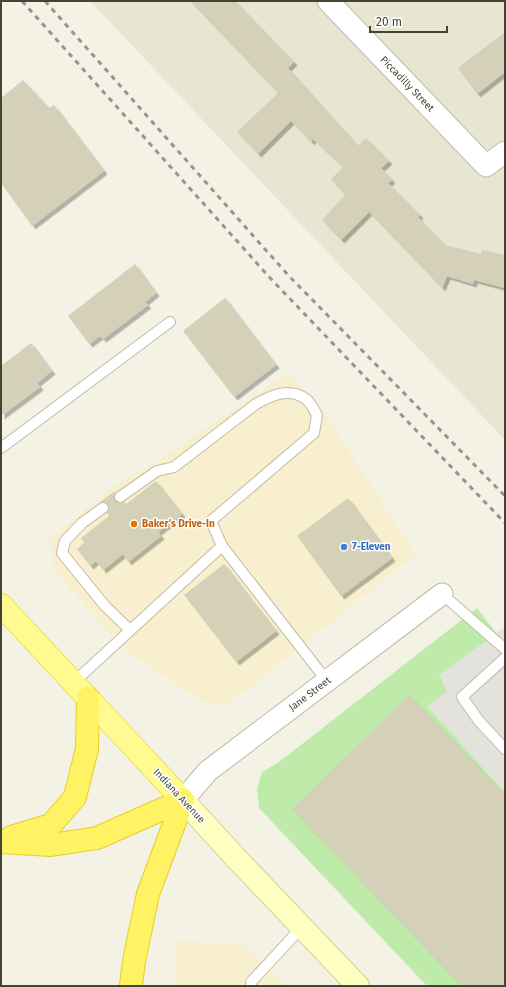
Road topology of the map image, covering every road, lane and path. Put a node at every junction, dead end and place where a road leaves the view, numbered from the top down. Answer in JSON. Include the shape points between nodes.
{"nodes":[{"id":1,"x":328,"y":1,"type":"edge"},
{"id":2,"x":505,"y":152,"type":"edge"},
{"id":3,"x":170,"y":322,"type":"dead end"},
{"id":4,"x":1,"y":448,"type":"edge"},
{"id":5,"x":120,"y":497,"type":"dead end"},
{"id":6,"x":103,"y":508,"type":"dead end"},
{"id":7,"x":222,"y":546,"type":"junction"},
{"id":8,"x":442,"y":594,"type":"joint"},
{"id":9,"x":1,"y":605,"type":"edge"},
{"id":10,"x":130,"y":630,"type":"junction"},
{"id":11,"x":505,"y":649,"type":"edge"},
{"id":12,"x":505,"y":658,"type":"edge"},
{"id":13,"x":327,"y":681,"type":"junction"},
{"id":14,"x":73,"y":682,"type":"junction"},
{"id":15,"x":88,"y":698,"type":"junction"},
{"id":16,"x":505,"y":749,"type":"edge"},
{"id":17,"x":183,"y":800,"type":"junction"},
{"id":18,"x":1,"y":841,"type":"edge"},
{"id":19,"x":302,"y":927,"type":"junction"},
{"id":20,"x":131,"y":986,"type":"edge"},
{"id":21,"x":251,"y":986,"type":"edge"},
{"id":22,"x":358,"y":986,"type":"edge"}],
"edges":[{"from":1,"to":2,"type":"street","name":"Piccadilly Street","via":[[486,166]]},
{"from":3,"to":4,"type":"lane"},
{"from":5,"to":7,"type":"lane","via":[[157,471],[174,466],[256,404],[283,392],[296,394],[307,400],[317,415],[314,433],[211,521]]},
{"from":6,"to":10,"type":"lane","via":[[82,523],[65,541],[62,553],[105,606]]},
{"from":7,"to":10,"type":"lane"},
{"from":7,"to":13,"type":"lane"},
{"from":8,"to":11,"type":"lane"},
{"from":8,"to":13,"type":"street","name":"Jane Street"},
{"from":9,"to":14,"type":"main road","name":"Indiana Avenue"},
{"from":10,"to":14,"type":"lane"},
{"from":12,"to":16,"type":"lane","via":[[462,697],[479,722]]},
{"from":13,"to":17,"type":"street","name":"Jane Street","via":[[208,771]]},
{"from":14,"to":15,"type":"main road","name":"Indiana Avenue"},
{"from":15,"to":17,"type":"main road","name":"Indiana Avenue"},
{"from":15,"to":18,"type":"highway","via":[[87,749],[74,797],[51,825]]},
{"from":17,"to":18,"type":"highway","via":[[97,838],[51,845]]},
{"from":17,"to":19,"type":"main road","name":"Indiana Avenue"},
{"from":17,"to":20,"type":"highway","via":[[148,894]]},
{"from":19,"to":21,"type":"lane","via":[[251,982]]},
{"from":19,"to":22,"type":"main road","name":"Indiana Avenue"}]}
